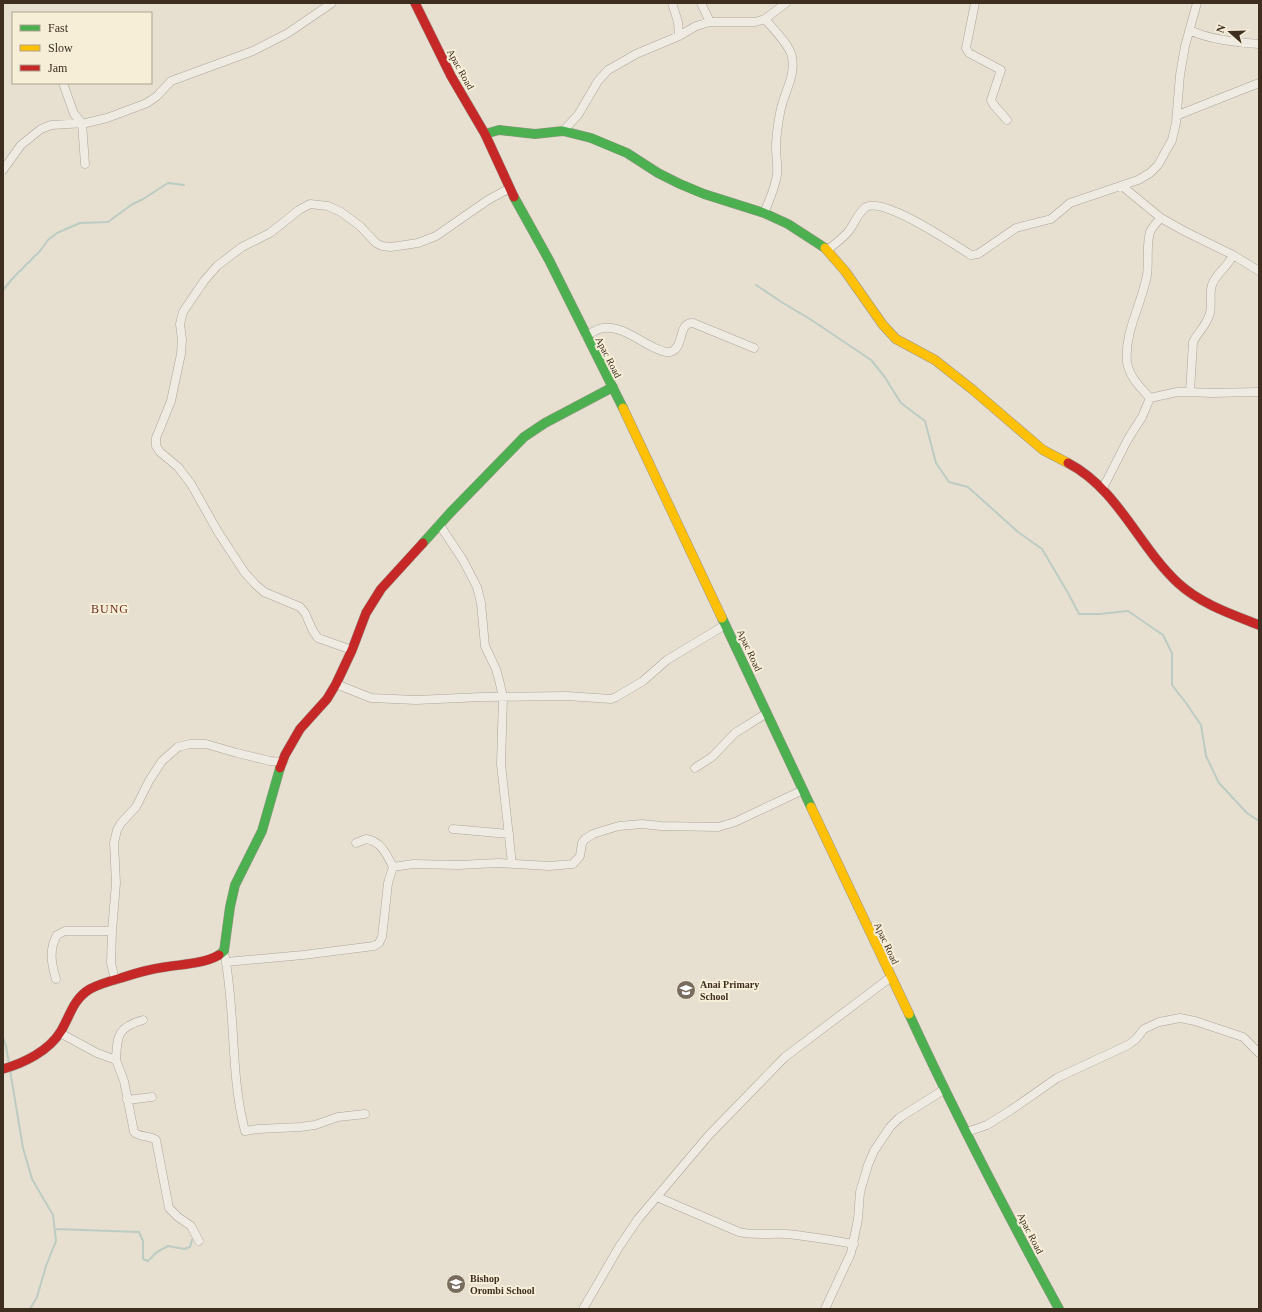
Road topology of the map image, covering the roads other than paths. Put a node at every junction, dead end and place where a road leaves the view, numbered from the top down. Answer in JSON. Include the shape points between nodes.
{"nodes":[{"id":1,"x":332,"y":3,"type":"edge"},
{"id":2,"x":415,"y":3,"type":"edge"},
{"id":3,"x":672,"y":3,"type":"edge"},
{"id":4,"x":700,"y":3,"type":"edge"},
{"id":5,"x":786,"y":3,"type":"edge"},
{"id":6,"x":975,"y":3,"type":"edge"},
{"id":7,"x":1197,"y":3,"type":"edge"},
{"id":8,"x":765,"y":20,"type":"junction"},
{"id":9,"x":710,"y":22,"type":"junction"},
{"id":10,"x":1190,"y":30,"type":"junction"},
{"id":11,"x":679,"y":36,"type":"junction"},
{"id":12,"x":1259,"y":44,"type":"edge"},
{"id":13,"x":1259,"y":83,"type":"edge"},
{"id":14,"x":64,"y":84,"type":"edge"},
{"id":15,"x":1178,"y":115,"type":"junction"},
{"id":16,"x":1007,"y":120,"type":"dead end"},
{"id":17,"x":82,"y":123,"type":"junction"},
{"id":18,"x":562,"y":131,"type":"junction"},
{"id":19,"x":485,"y":134,"type":"junction"},
{"id":20,"x":86,"y":164,"type":"dead end"},
{"id":21,"x":3,"y":170,"type":"edge"},
{"id":22,"x":1122,"y":186,"type":"junction"},
{"id":23,"x":510,"y":188,"type":"junction"},
{"id":24,"x":764,"y":213,"type":"junction"},
{"id":25,"x":1161,"y":218,"type":"junction"},
{"id":26,"x":828,"y":250,"type":"junction"},
{"id":27,"x":1233,"y":255,"type":"junction"},
{"id":28,"x":1259,"y":271,"type":"edge"},
{"id":29,"x":586,"y":336,"type":"junction"},
{"id":30,"x":754,"y":348,"type":"dead end"},
{"id":31,"x":612,"y":387,"type":"junction"},
{"id":32,"x":1190,"y":392,"type":"junction"},
{"id":33,"x":1259,"y":392,"type":"edge"},
{"id":34,"x":1150,"y":398,"type":"junction"},
{"id":35,"x":1103,"y":488,"type":"junction"},
{"id":36,"x":439,"y":524,"type":"junction"},
{"id":37,"x":725,"y":625,"type":"junction"},
{"id":38,"x":1259,"y":625,"type":"edge"},
{"id":39,"x":352,"y":650,"type":"junction"},
{"id":40,"x":336,"y":684,"type":"junction"},
{"id":41,"x":503,"y":697,"type":"junction"},
{"id":42,"x":767,"y":713,"type":"junction"},
{"id":43,"x":282,"y":762,"type":"junction"},
{"id":44,"x":695,"y":768,"type":"dead end"},
{"id":45,"x":804,"y":790,"type":"junction"},
{"id":46,"x":453,"y":829,"type":"dead end"},
{"id":47,"x":510,"y":834,"type":"junction"},
{"id":48,"x":356,"y":843,"type":"dead end"},
{"id":49,"x":512,"y":864,"type":"junction"},
{"id":50,"x":393,"y":867,"type":"junction"},
{"id":51,"x":112,"y":931,"type":"junction"},
{"id":52,"x":224,"y":951,"type":"junction"},
{"id":53,"x":226,"y":962,"type":"junction"},
{"id":54,"x":891,"y":978,"type":"junction"},
{"id":55,"x":56,"y":979,"type":"dead end"},
{"id":56,"x":115,"y":980,"type":"junction"},
{"id":57,"x":143,"y":1020,"type":"dead end"},
{"id":58,"x":60,"y":1033,"type":"junction"},
{"id":59,"x":1259,"y":1053,"type":"edge"},
{"id":60,"x":116,"y":1060,"type":"junction"},
{"id":61,"x":3,"y":1069,"type":"edge"},
{"id":62,"x":945,"y":1089,"type":"junction"},
{"id":63,"x":152,"y":1097,"type":"dead end"},
{"id":64,"x":127,"y":1100,"type":"junction"},
{"id":65,"x":365,"y":1114,"type":"dead end"},
{"id":66,"x":967,"y":1132,"type":"junction"},
{"id":67,"x":657,"y":1197,"type":"junction"},
{"id":68,"x":199,"y":1241,"type":"dead end"},
{"id":69,"x":854,"y":1244,"type":"junction"},
{"id":70,"x":584,"y":1309,"type":"edge"},
{"id":71,"x":825,"y":1309,"type":"edge"},
{"id":72,"x":1059,"y":1309,"type":"edge"}],
"edges":[{"from":1,"to":17,"type":"street","via":[[253,51],[171,81],[152,100],[108,118]]},
{"from":2,"to":19,"type":"street","name":"Apac Road","via":[[451,76]]},
{"from":3,"to":11,"type":"street","via":[[680,29]]},
{"from":4,"to":9,"type":"street"},
{"from":5,"to":8,"type":"street"},
{"from":6,"to":16,"type":"street","via":[[966,48],[969,53],[1000,70],[991,100]]},
{"from":7,"to":10,"type":"street"},
{"from":8,"to":9,"type":"street","via":[[744,23]]},
{"from":8,"to":24,"type":"street","via":[[788,47],[793,66],[780,111],[776,148],[777,174]]},
{"from":9,"to":11,"type":"street","via":[[696,26]]},
{"from":10,"to":12,"type":"street","via":[[1222,39]]},
{"from":10,"to":15,"type":"street","via":[[1180,75]]},
{"from":11,"to":18,"type":"street","via":[[636,54],[608,70],[598,81],[578,115]]},
{"from":13,"to":15,"type":"street"},
{"from":14,"to":17,"type":"street","via":[[74,114]]},
{"from":15,"to":22,"type":"street","via":[[1172,140],[1158,165],[1144,178]]},
{"from":17,"to":20,"type":"street"},
{"from":17,"to":21,"type":"street","via":[[51,125],[41,129],[21,145]]},
{"from":18,"to":19,"type":"street","via":[[535,134],[500,130]]},
{"from":18,"to":24,"type":"street","via":[[591,138],[627,153],[680,184]]},
{"from":19,"to":23,"type":"street","name":"Apac Road"},
{"from":22,"to":25,"type":"street"},
{"from":22,"to":26,"type":"street","via":[[1070,202],[1051,219],[1016,228],[978,254],[971,255],[916,221],[890,210],[872,206],[866,208],[848,232]]},
{"from":23,"to":29,"type":"street","name":"Apac Road"},
{"from":23,"to":39,"type":"street","via":[[436,236],[418,243],[391,247],[376,243],[360,226],[341,212],[328,206],[310,204],[217,266],[183,312],[180,324],[180,360],[171,400],[156,438],[156,446],[191,484],[218,532],[256,585],[264,592],[300,607],[318,638]]},
{"from":24,"to":26,"type":"street","via":[[788,224]]},
{"from":25,"to":27,"type":"street"},
{"from":25,"to":34,"type":"street","via":[[1151,231],[1149,239],[1147,275],[1127,354],[1130,373]]},
{"from":26,"to":35,"type":"street","via":[[896,339],[936,360],[1043,450],[1085,472]]},
{"from":27,"to":28,"type":"street"},
{"from":27,"to":32,"type":"street","via":[[1215,278],[1211,289],[1210,312],[1205,326],[1193,342]]},
{"from":29,"to":30,"type":"street","via":[[603,328],[620,330],[663,352],[669,352],[677,346],[685,325],[689,322]]},
{"from":29,"to":31,"type":"street","name":"Apac Road"},
{"from":31,"to":36,"type":"street","via":[[546,422],[524,437]]},
{"from":31,"to":37,"type":"street","name":"Apac Road"},
{"from":32,"to":33,"type":"street"},
{"from":32,"to":34,"type":"street"},
{"from":34,"to":35,"type":"street"},
{"from":35,"to":38,"type":"street","via":[[1180,585],[1212,606]]},
{"from":36,"to":39,"type":"street","via":[[374,598]]},
{"from":36,"to":41,"type":"street","via":[[477,587],[485,646],[496,668]]},
{"from":37,"to":41,"type":"street","via":[[667,660],[643,681],[616,697]]},
{"from":37,"to":42,"type":"street","name":"Apac Road"},
{"from":39,"to":40,"type":"street"},
{"from":40,"to":41,"type":"street","via":[[371,698],[416,700]]},
{"from":40,"to":43,"type":"street","via":[[320,708],[291,742]]},
{"from":41,"to":47,"type":"street","via":[[501,764]]},
{"from":42,"to":44,"type":"street","via":[[735,733],[712,757]]},
{"from":42,"to":45,"type":"street","name":"Apac Road"},
{"from":43,"to":51,"type":"street","via":[[206,744],[178,747],[162,761],[136,807],[117,830],[114,843],[116,882]]},
{"from":43,"to":52,"type":"street","via":[[262,831],[236,885],[230,906]]},
{"from":45,"to":49,"type":"street","via":[[735,822],[718,827],[642,824],[619,826],[593,834],[582,843],[580,856],[573,864]]},
{"from":45,"to":54,"type":"street","name":"Apac Road"},
{"from":46,"to":47,"type":"street"},
{"from":47,"to":49,"type":"street"},
{"from":48,"to":50,"type":"street","via":[[366,839],[377,842]]},
{"from":49,"to":50,"type":"street","via":[[413,864]]},
{"from":50,"to":53,"type":"street","via":[[388,883],[382,937],[374,946]]},
{"from":51,"to":55,"type":"street","via":[[65,931],[57,935],[51,960]]},
{"from":51,"to":56,"type":"street","via":[[111,963]]},
{"from":52,"to":53,"type":"street"},
{"from":52,"to":56,"type":"street","via":[[219,956],[197,962],[155,968]]},
{"from":53,"to":65,"type":"street","via":[[237,1084],[245,1131],[315,1125],[338,1117]]},
{"from":54,"to":62,"type":"street","name":"Apac Road"},
{"from":54,"to":67,"type":"street","via":[[785,1057],[709,1135]]},
{"from":56,"to":58,"type":"street","via":[[89,990],[76,1001]]},
{"from":57,"to":60,"type":"street","via":[[128,1025],[120,1033]]},
{"from":58,"to":60,"type":"street"},
{"from":58,"to":61,"type":"street","via":[[49,1045],[30,1058]]},
{"from":59,"to":66,"type":"street","via":[[1243,1037],[1195,1021],[1180,1018],[1158,1022],[1144,1029],[1128,1045],[1057,1078],[1011,1110]]},
{"from":60,"to":64,"type":"street","via":[[124,1081]]},
{"from":62,"to":66,"type":"street","name":"Apac Road"},
{"from":62,"to":69,"type":"street","via":[[899,1118],[874,1151],[860,1192]]},
{"from":63,"to":64,"type":"street"},
{"from":64,"to":68,"type":"street","via":[[134,1132],[156,1140],[169,1208],[190,1226]]},
{"from":66,"to":72,"type":"street","name":"Apac Road"},
{"from":67,"to":69,"type":"street","via":[[745,1233],[785,1234]]},
{"from":67,"to":70,"type":"street","via":[[619,1247]]},
{"from":69,"to":71,"type":"street"}]}
